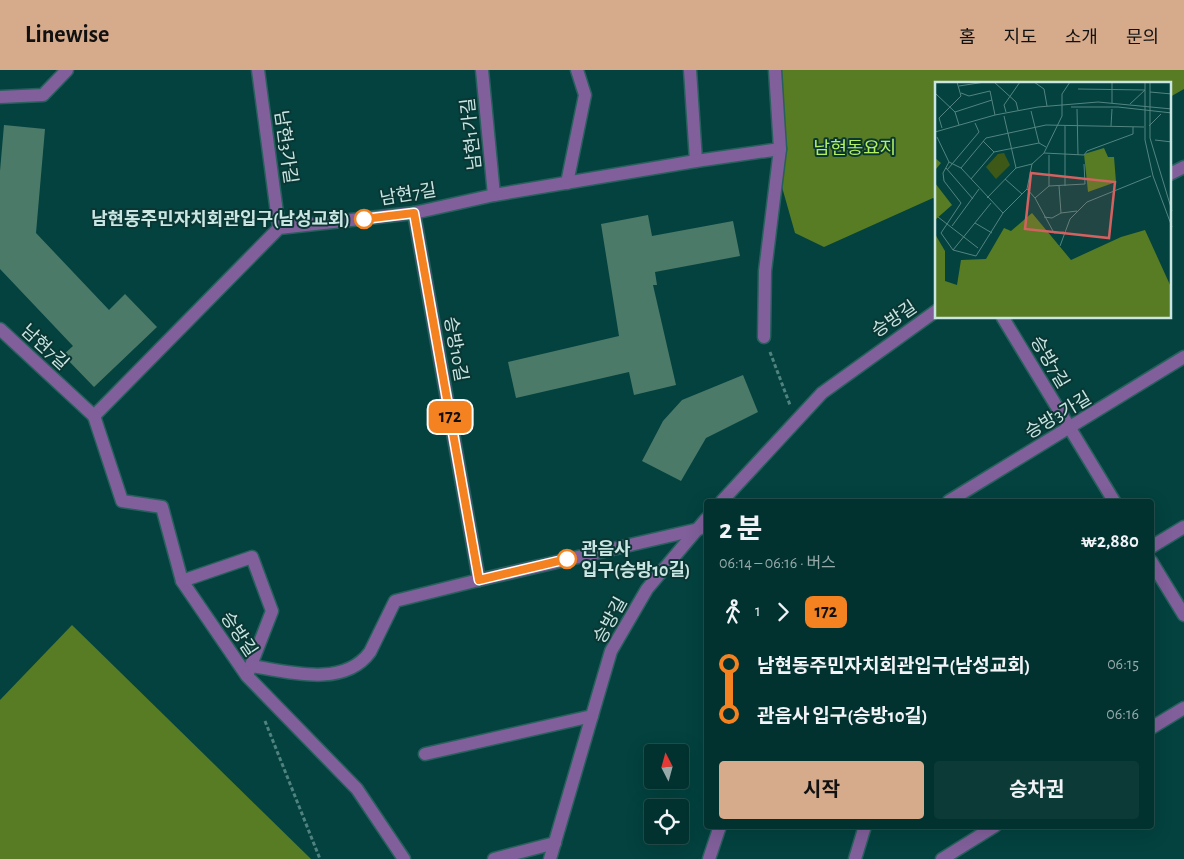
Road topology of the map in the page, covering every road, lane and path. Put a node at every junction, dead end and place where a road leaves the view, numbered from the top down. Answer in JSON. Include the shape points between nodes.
{"nodes":[{"id":1,"x":67,"y":70,"type":"edge"},
{"id":2,"x":258,"y":70,"type":"edge"},
{"id":3,"x":482,"y":70,"type":"edge"},
{"id":4,"x":577,"y":70,"type":"edge"},
{"id":5,"x":690,"y":70,"type":"edge"},
{"id":6,"x":775,"y":70,"type":"edge"},
{"id":7,"x":0,"y":97,"type":"edge"},
{"id":8,"x":780,"y":149,"type":"junction"},
{"id":9,"x":696,"y":161,"type":"junction"},
{"id":10,"x":1184,"y":167,"type":"edge"},
{"id":11,"x":1172,"y":173,"type":"edge"},
{"id":12,"x":567,"y":183,"type":"junction"},
{"id":13,"x":494,"y":195,"type":"junction"},
{"id":14,"x":414,"y":213,"type":"junction"},
{"id":15,"x":279,"y":228,"type":"junction"},
{"id":16,"x":935,"y":313,"type":"edge"},
{"id":17,"x":1004,"y":319,"type":"edge"},
{"id":18,"x":0,"y":329,"type":"edge"},
{"id":19,"x":764,"y":337,"type":"joint"},
{"id":20,"x":1184,"y":357,"type":"edge"},
{"id":21,"x":94,"y":416,"type":"junction"},
{"id":22,"x":795,"y":420,"type":"junction"},
{"id":23,"x":1069,"y":429,"type":"junction"},
{"id":24,"x":724,"y":499,"type":"edge"},
{"id":25,"x":952,"y":499,"type":"edge"},
{"id":26,"x":1113,"y":499,"type":"edge"},
{"id":27,"x":702,"y":524,"type":"edge"},
{"id":28,"x":1184,"y":527,"type":"edge"},
{"id":29,"x":1154,"y":545,"type":"edge"},
{"id":30,"x":1154,"y":566,"type":"edge"},
{"id":31,"x":479,"y":580,"type":"junction"},
{"id":32,"x":182,"y":581,"type":"junction"},
{"id":33,"x":1184,"y":615,"type":"edge"},
{"id":34,"x":249,"y":671,"type":"junction"},
{"id":35,"x":1184,"y":708,"type":"edge"},
{"id":36,"x":261,"y":713,"type":"dead end"},
{"id":37,"x":592,"y":716,"type":"junction"},
{"id":38,"x":1154,"y":726,"type":"edge"},
{"id":39,"x":425,"y":754,"type":"dead end"},
{"id":40,"x":719,"y":829,"type":"edge"},
{"id":41,"x":864,"y":829,"type":"edge"},
{"id":42,"x":990,"y":829,"type":"edge"},
{"id":43,"x":555,"y":843,"type":"junction"},
{"id":44,"x":320,"y":859,"type":"edge"},
{"id":45,"x":404,"y":859,"type":"edge"},
{"id":46,"x":494,"y":859,"type":"edge"},
{"id":47,"x":550,"y":859,"type":"edge"},
{"id":48,"x":710,"y":859,"type":"edge"},
{"id":49,"x":855,"y":859,"type":"edge"},
{"id":50,"x":942,"y":859,"type":"edge"}],
"edges":[{"from":1,"to":7,"type":"street","via":[[44,95]]},
{"from":2,"to":15,"type":"street","name":"남현3가길"},
{"from":3,"to":13,"type":"street","name":"남현1가길"},
{"from":4,"to":12,"type":"street","via":[[585,95]]},
{"from":5,"to":9,"type":"street"},
{"from":6,"to":8,"type":"street"},
{"from":8,"to":9,"type":"street","name":"남현7길"},
{"from":8,"to":19,"type":"street","via":[[764,271]]},
{"from":9,"to":12,"type":"street","name":"남현7길"},
{"from":10,"to":11,"type":"street"},
{"from":12,"to":13,"type":"street","name":"남현7길"},
{"from":13,"to":14,"type":"street","name":"남현7길"},
{"from":14,"to":15,"type":"street","name":"남현7길"},
{"from":14,"to":31,"type":"street","name":"승방10길"},
{"from":15,"to":21,"type":"street"},
{"from":16,"to":22,"type":"street","name":"승방길","via":[[822,393]]},
{"from":17,"to":23,"type":"street","name":"승방7길"},
{"from":18,"to":21,"type":"street","name":"남현7길"},
{"from":19,"to":22,"type":"path"},
{"from":20,"to":23,"type":"street","name":"승방3가길"},
{"from":21,"to":32,"type":"street","name":"승방길","via":[[122,501],[162,507]]},
{"from":22,"to":24,"type":"street","name":"승방길"},
{"from":23,"to":25,"type":"street","name":"승방3가길"},
{"from":23,"to":26,"type":"street","name":"승방7길"},
{"from":27,"to":31,"type":"street"},
{"from":27,"to":37,"type":"street","name":"승방길","via":[[647,589],[611,651]]},
{"from":28,"to":29,"type":"street"},
{"from":30,"to":33,"type":"street"},
{"from":31,"to":34,"type":"street","via":[[395,601],[370,652],[354,666],[320,676]]},
{"from":32,"to":34,"type":"street","name":"승방길"},
{"from":32,"to":34,"type":"street","via":[[252,557],[272,611]]},
{"from":34,"to":45,"type":"street","name":"승방길","via":[[357,789]]},
{"from":35,"to":38,"type":"street"},
{"from":36,"to":44,"type":"path"},
{"from":37,"to":39,"type":"street"},
{"from":37,"to":43,"type":"street","name":"승방길"},
{"from":40,"to":48,"type":"street"},
{"from":41,"to":49,"type":"street"},
{"from":42,"to":50,"type":"street"},
{"from":43,"to":46,"type":"street"},
{"from":43,"to":47,"type":"street","name":"승방길"}]}
